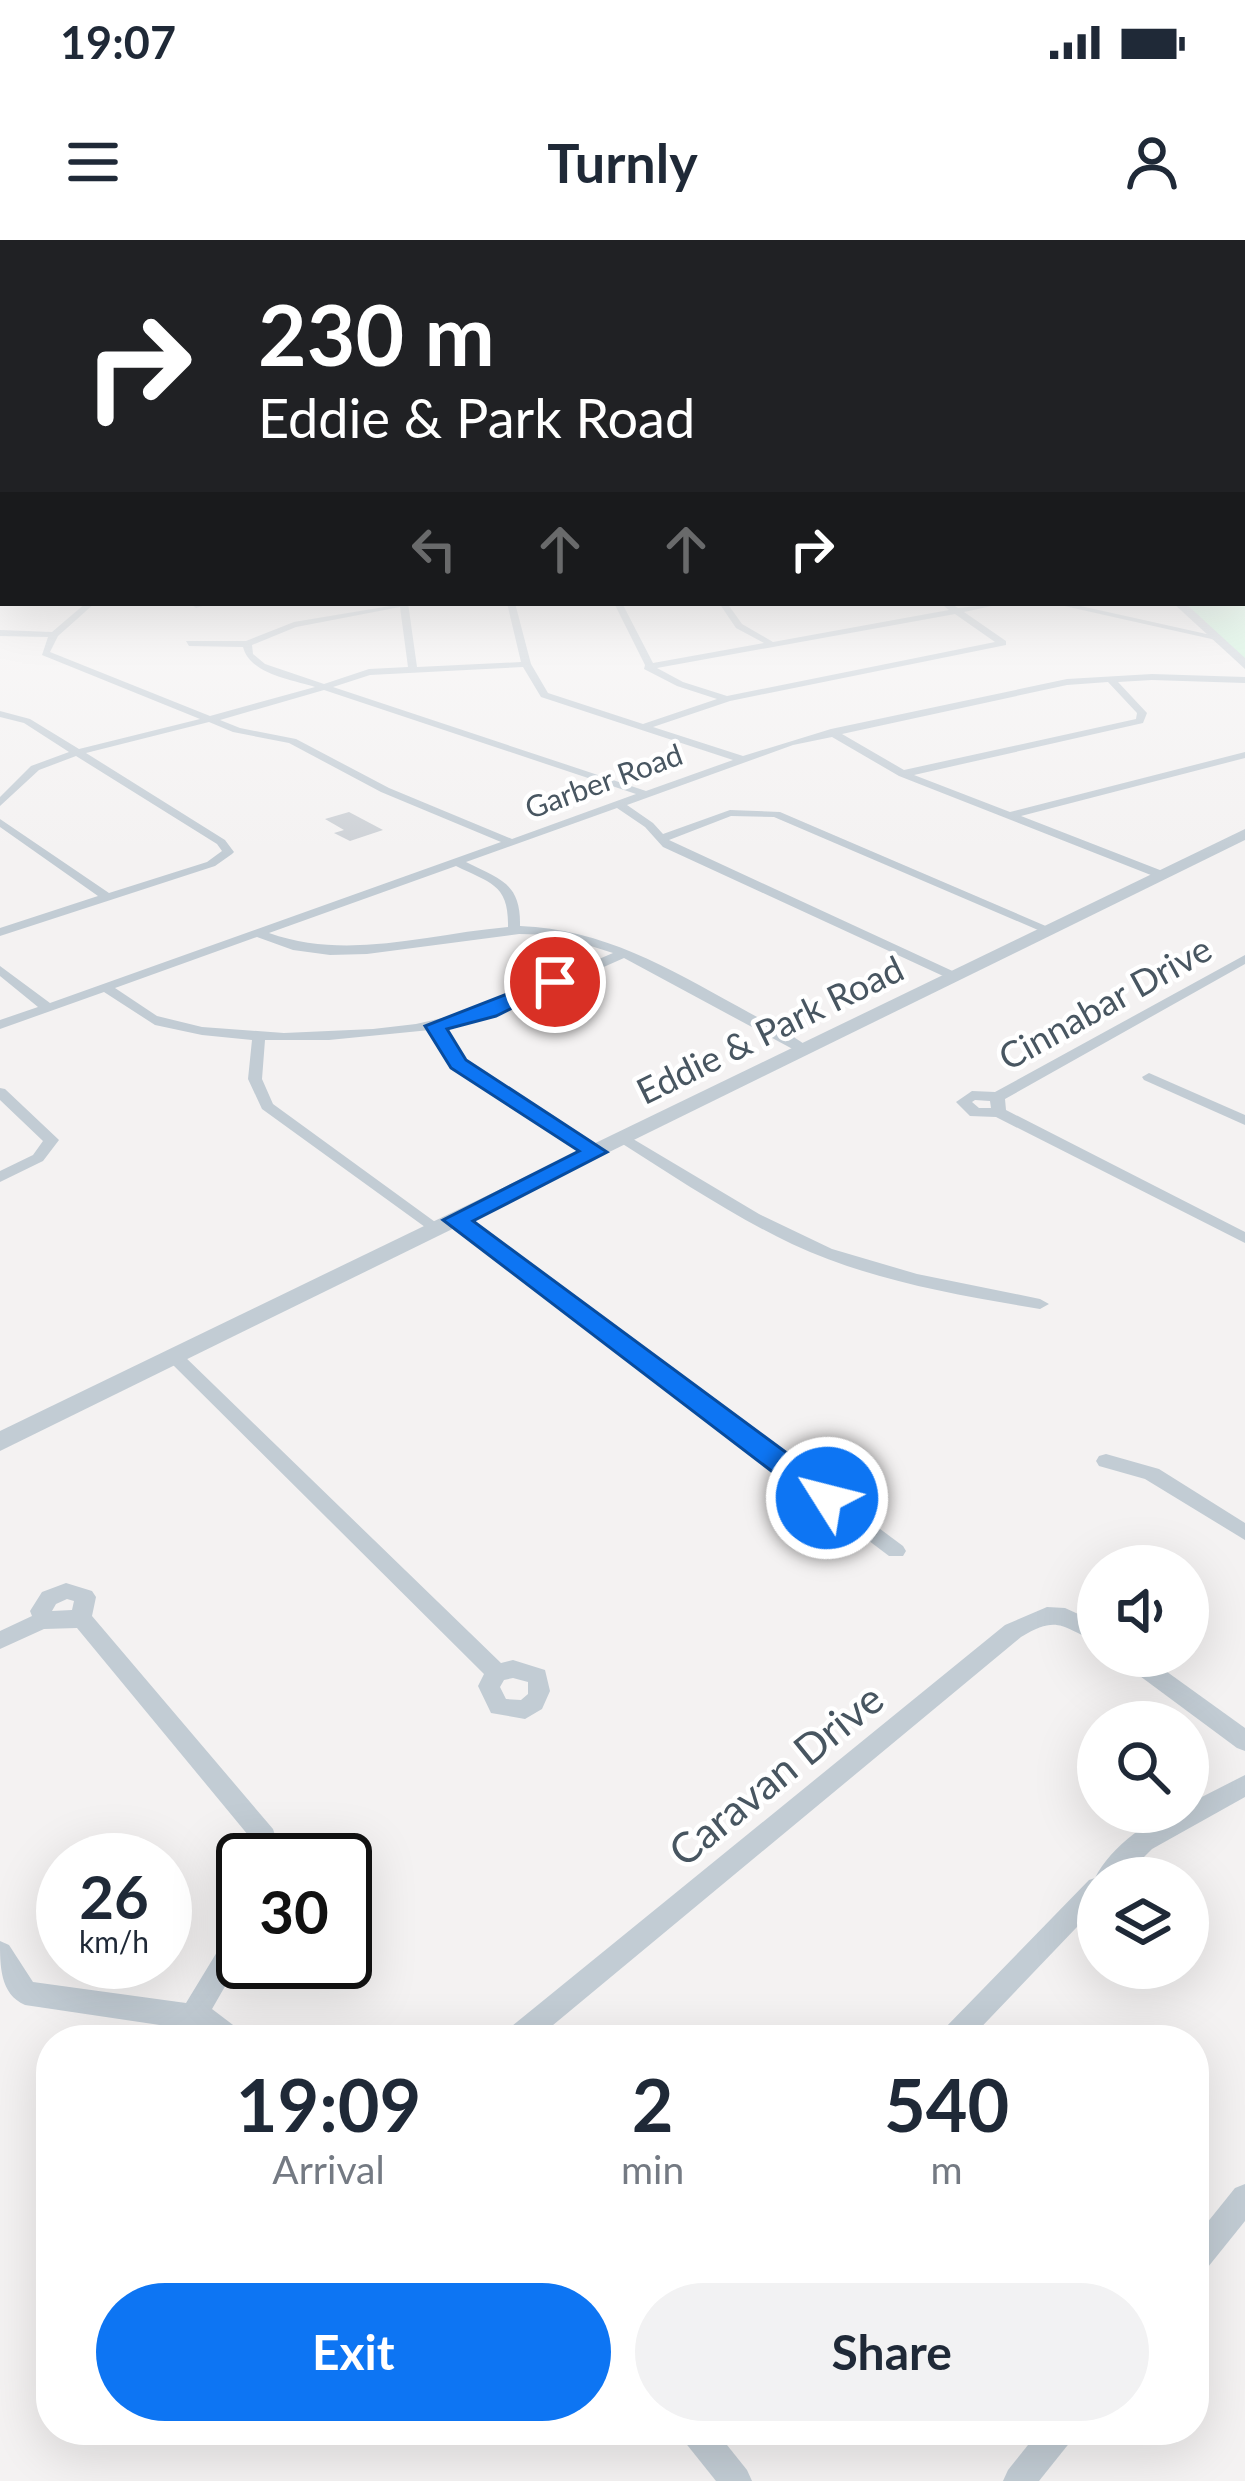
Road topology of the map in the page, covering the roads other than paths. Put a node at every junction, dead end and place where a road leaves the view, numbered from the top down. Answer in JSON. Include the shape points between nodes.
{"nodes":[{"id":1,"x":43,"y":648,"type":"edge"},
{"id":2,"x":48,"y":648,"type":"edge"},
{"id":3,"x":248,"y":648,"type":"edge"},
{"id":4,"x":410,"y":648,"type":"edge"},
{"id":5,"x":522,"y":648,"type":"edge"},
{"id":6,"x":638,"y":648,"type":"edge"},
{"id":7,"x":753,"y":648,"type":"edge"},
{"id":8,"x":981,"y":648,"type":"edge"},
{"id":9,"x":45,"y":653,"type":"junction"},
{"id":10,"x":526,"y":664,"type":"junction"},
{"id":11,"x":647,"y":667,"type":"junction"},
{"id":12,"x":413,"y":670,"type":"junction"},
{"id":13,"x":1109,"y":678,"type":"junction"},
{"id":14,"x":1245,"y":680,"type":"edge"},
{"id":15,"x":324,"y":686,"type":"junction"},
{"id":16,"x":728,"y":699,"type":"junction"},
{"id":17,"x":0,"y":714,"type":"edge"},
{"id":18,"x":210,"y":719,"type":"junction"},
{"id":19,"x":641,"y":728,"type":"junction"},
{"id":20,"x":831,"y":732,"type":"junction"},
{"id":21,"x":76,"y":753,"type":"junction"},
{"id":22,"x":1245,"y":755,"type":"edge"},
{"id":23,"x":740,"y":759,"type":"junction"},
{"id":24,"x":903,"y":774,"type":"junction"},
{"id":25,"x":643,"y":794,"type":"junction"},
{"id":26,"x":0,"y":802,"type":"edge"},
{"id":27,"x":617,"y":803,"type":"junction"},
{"id":28,"x":1011,"y":815,"type":"junction"},
{"id":29,"x":0,"y":822,"type":"edge"},
{"id":30,"x":1245,"y":834,"type":"edge"},
{"id":31,"x":661,"y":839,"type":"junction"},
{"id":32,"x":510,"y":842,"type":"junction"},
{"id":33,"x":456,"y":862,"type":"junction"},
{"id":34,"x":1161,"y":875,"type":"junction"},
{"id":35,"x":108,"y":898,"type":"junction"},
{"id":36,"x":514,"y":928,"type":"junction"},
{"id":37,"x":1049,"y":930,"type":"junction"},
{"id":38,"x":0,"y":932,"type":"edge"},
{"id":39,"x":257,"y":933,"type":"junction"},
{"id":40,"x":622,"y":953,"type":"junction"},
{"id":41,"x":1245,"y":959,"type":"edge"},
{"id":42,"x":0,"y":970,"type":"edge"},
{"id":43,"x":954,"y":977,"type":"junction"},
{"id":44,"x":106,"y":988,"type":"junction"},
{"id":45,"x":48,"y":1008,"type":"junction"},
{"id":46,"x":0,"y":1025,"type":"edge"},
{"id":47,"x":435,"y":1026,"type":"junction"},
{"id":48,"x":260,"y":1034,"type":"junction"},
{"id":49,"x":805,"y":1050,"type":"junction"},
{"id":50,"x":1149,"y":1076,"type":"dead end"},
{"id":51,"x":0,"y":1092,"type":"edge"},
{"id":52,"x":1245,"y":1121,"type":"edge"},
{"id":53,"x":623,"y":1138,"type":"junction"},
{"id":54,"x":596,"y":1152,"type":"junction"},
{"id":55,"x":0,"y":1177,"type":"edge"},
{"id":56,"x":446,"y":1225,"type":"junction"},
{"id":57,"x":1245,"y":1238,"type":"edge"},
{"id":58,"x":1040,"y":1304,"type":"dead end"},
{"id":59,"x":175,"y":1357,"type":"junction"},
{"id":60,"x":0,"y":1442,"type":"edge"},
{"id":61,"x":1106,"y":1461,"type":"dead end"},
{"id":62,"x":1245,"y":1533,"type":"edge"},
{"id":63,"x":896,"y":1552,"type":"dead end"},
{"id":64,"x":1077,"y":1623,"type":"edge"},
{"id":65,"x":0,"y":1641,"type":"edge"},
{"id":66,"x":496,"y":1673,"type":"dead end"},
{"id":67,"x":1158,"y":1677,"type":"edge"},
{"id":68,"x":1245,"y":1741,"type":"edge"},
{"id":69,"x":1245,"y":1785,"type":"edge"},
{"id":70,"x":261,"y":1833,"type":"edge"},
{"id":71,"x":1128,"y":1857,"type":"edge"},
{"id":72,"x":1077,"y":1910,"type":"edge"},
{"id":73,"x":0,"y":1954,"type":"edge"},
{"id":74,"x":216,"y":1977,"type":"edge"},
{"id":75,"x":192,"y":2017,"type":"junction"},
{"id":76,"x":213,"y":2025,"type":"edge"},
{"id":77,"x":533,"y":2025,"type":"edge"},
{"id":78,"x":966,"y":2025,"type":"edge"},
{"id":79,"x":1245,"y":2198,"type":"edge"},
{"id":80,"x":1209,"y":2244,"type":"edge"},
{"id":81,"x":707,"y":2445,"type":"edge"},
{"id":82,"x":1048,"y":2445,"type":"edge"},
{"id":83,"x":736,"y":2481,"type":"edge"},
{"id":84,"x":1019,"y":2481,"type":"edge"}],
"edges":[{"from":1,"to":9,"type":"street"},
{"from":2,"to":9,"type":"street"},
{"from":3,"to":15,"type":"street","via":[[262,666]]},
{"from":4,"to":12,"type":"street"},
{"from":5,"to":10,"type":"street"},
{"from":6,"to":11,"type":"street"},
{"from":7,"to":11,"type":"street"},
{"from":8,"to":16,"type":"street"},
{"from":9,"to":18,"type":"street"},
{"from":10,"to":12,"type":"street"},
{"from":10,"to":19,"type":"street","via":[[538,691],[554,701]]},
{"from":11,"to":16,"type":"street"},
{"from":12,"to":15,"type":"street"},
{"from":13,"to":14,"type":"street","name":"Garber Road"},
{"from":13,"to":20,"type":"street","name":"Garber Road"},
{"from":13,"to":24,"type":"street","via":[[1142,713],[1140,721]]},
{"from":15,"to":18,"type":"street"},
{"from":15,"to":25,"type":"street"},
{"from":16,"to":19,"type":"street"},
{"from":17,"to":21,"type":"street","via":[[27,721]]},
{"from":18,"to":21,"type":"street"},
{"from":18,"to":32,"type":"street","via":[[292,741]]},
{"from":19,"to":23,"type":"street"},
{"from":20,"to":23,"type":"street","name":"Garber Road"},
{"from":20,"to":24,"type":"street"},
{"from":21,"to":26,"type":"street","via":[[35,767]]},
{"from":21,"to":35,"type":"street","via":[[229,853]]},
{"from":22,"to":28,"type":"street"},
{"from":23,"to":25,"type":"street","name":"Garber Road"},
{"from":24,"to":28,"type":"street"},
{"from":25,"to":27,"type":"street","name":"Garber Road"},
{"from":27,"to":31,"type":"street"},
{"from":27,"to":32,"type":"street","name":"Garber Road"},
{"from":28,"to":34,"type":"street"},
{"from":29,"to":35,"type":"street"},
{"from":30,"to":34,"type":"street","name":"Eddie & Park Road"},
{"from":31,"to":37,"type":"street","via":[[730,813],[776,814]]},
{"from":31,"to":43,"type":"street"},
{"from":32,"to":33,"type":"street","name":"Garber Road"},
{"from":33,"to":36,"type":"street","via":[[511,891]]},
{"from":33,"to":39,"type":"street","name":"Garber Road"},
{"from":34,"to":37,"type":"street","name":"Eddie & Park Road"},
{"from":35,"to":38,"type":"street"},
{"from":36,"to":39,"type":"street","via":[[344,952],[288,947]]},
{"from":36,"to":40,"type":"street","via":[[575,934]]},
{"from":37,"to":43,"type":"street","name":"Eddie & Park Road"},
{"from":39,"to":44,"type":"street","name":"Garber Road"},
{"from":40,"to":47,"type":"street"},
{"from":40,"to":49,"type":"street"},
{"from":41,"to":57,"type":"street","name":"Cinnabar Drive","via":[[999,1105]]},
{"from":42,"to":45,"type":"street"},
{"from":43,"to":49,"type":"street","name":"Eddie & Park Road"},
{"from":44,"to":45,"type":"street","name":"Garber Road"},
{"from":44,"to":48,"type":"street","via":[[171,1026]]},
{"from":45,"to":46,"type":"street","name":"Garber Road"},
{"from":47,"to":48,"type":"street"},
{"from":47,"to":54,"type":"street","via":[[458,1064]]},
{"from":48,"to":56,"type":"street","via":[[254,1078],[267,1106]]},
{"from":49,"to":53,"type":"street","name":"Eddie & Park Road"},
{"from":50,"to":52,"type":"street"},
{"from":51,"to":55,"type":"street","via":[[51,1140],[38,1158]]},
{"from":53,"to":54,"type":"street","name":"Eddie & Park Road"},
{"from":53,"to":58,"type":"street","via":[[804,1244],[959,1290]]},
{"from":54,"to":56,"type":"street","name":"Eddie & Park Road"},
{"from":56,"to":59,"type":"street","name":"Eddie & Park Road"},
{"from":56,"to":63,"type":"street"},
{"from":59,"to":60,"type":"street","name":"Eddie & Park Road"},
{"from":59,"to":66,"type":"street"},
{"from":61,"to":62,"type":"street","via":[[1152,1474]]},
{"from":64,"to":77,"type":"street","name":"Caravan Drive","via":[[1040,1614],[1013,1631]]},
{"from":65,"to":70,"type":"street","via":[[43,1620],[81,1620]]},
{"from":67,"to":68,"type":"street"},
{"from":69,"to":71,"type":"street"},
{"from":72,"to":78,"type":"street"},
{"from":73,"to":75,"type":"street","via":[[25,1993]]},
{"from":74,"to":75,"type":"street"},
{"from":75,"to":76,"type":"street"},
{"from":79,"to":80,"type":"street"},
{"from":81,"to":83,"type":"street"},
{"from":82,"to":84,"type":"street"}]}
